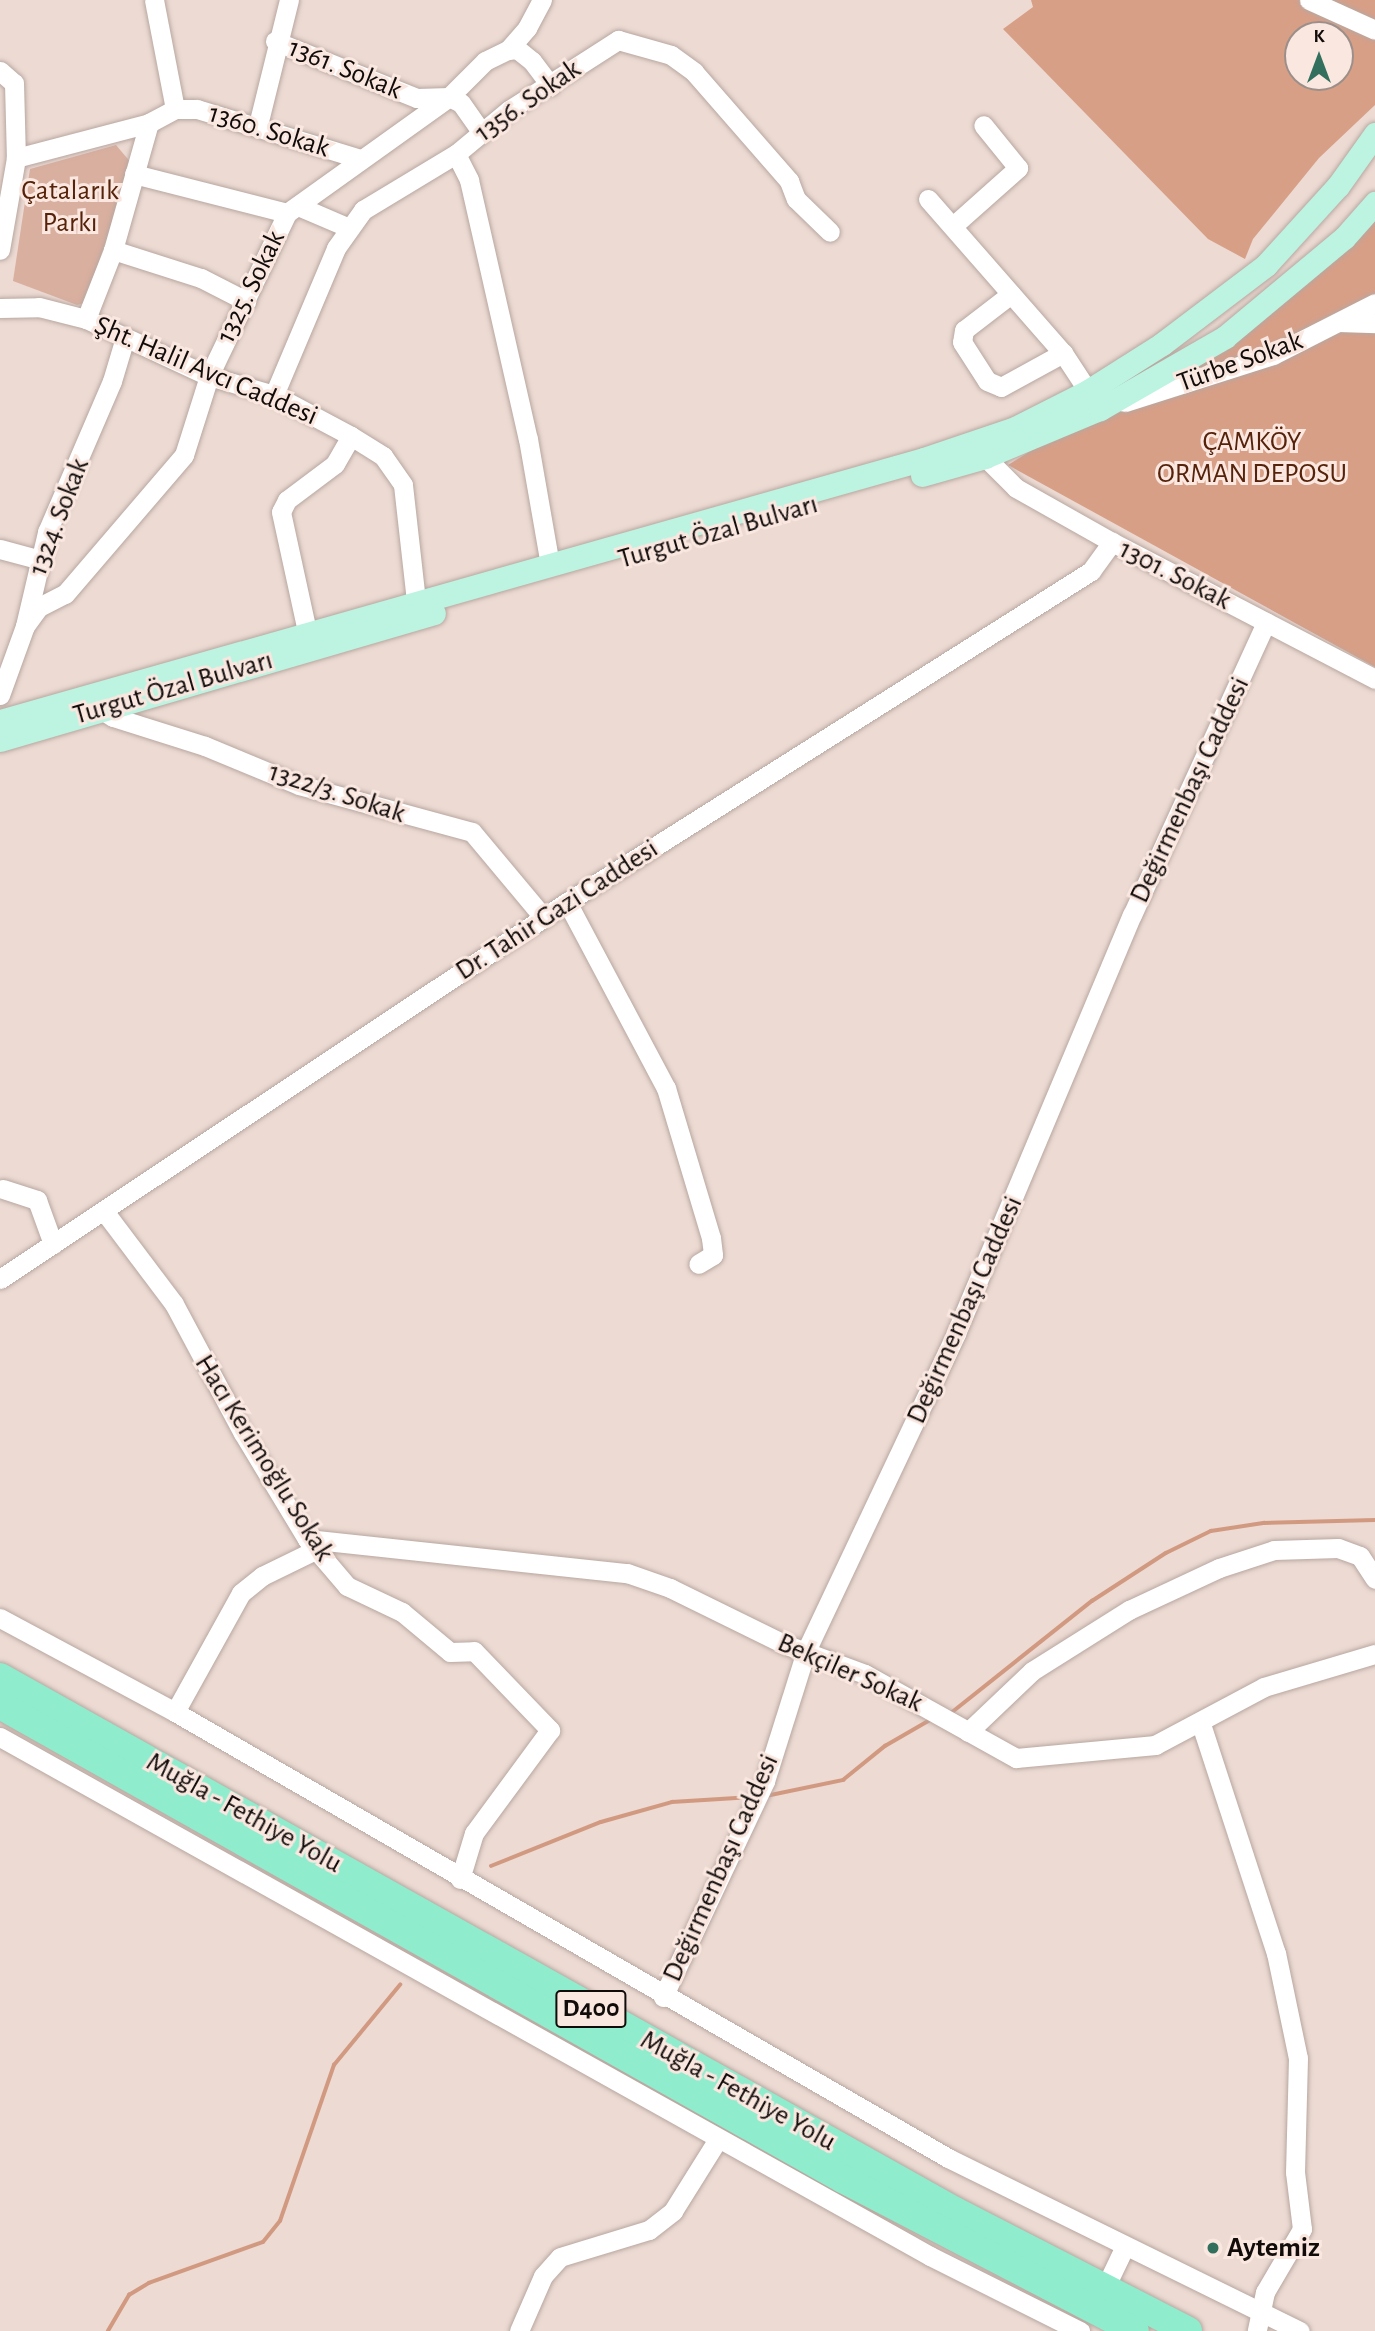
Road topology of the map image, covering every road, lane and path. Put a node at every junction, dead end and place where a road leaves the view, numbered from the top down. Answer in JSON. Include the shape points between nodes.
{"nodes":[{"id":1,"x":154,"y":0,"type":"edge"},
{"id":2,"x":289,"y":0,"type":"edge"},
{"id":3,"x":541,"y":0,"type":"edge"},
{"id":4,"x":1309,"y":0,"type":"edge"},
{"id":5,"x":1375,"y":30,"type":"edge"},
{"id":6,"x":275,"y":41,"type":"junction"},
{"id":7,"x":508,"y":50,"type":"junction"},
{"id":8,"x":0,"y":71,"type":"edge"},
{"id":9,"x":551,"y":86,"type":"junction"},
{"id":10,"x":449,"y":97,"type":"junction"},
{"id":11,"x":175,"y":109,"type":"junction"},
{"id":12,"x":149,"y":123,"type":"junction"},
{"id":13,"x":258,"y":125,"type":"junction"},
{"id":14,"x":983,"y":125,"type":"dead end"},
{"id":15,"x":481,"y":132,"type":"junction"},
{"id":16,"x":1375,"y":135,"type":"edge"},
{"id":17,"x":456,"y":154,"type":"junction"},
{"id":18,"x":16,"y":158,"type":"junction"},
{"id":19,"x":361,"y":159,"type":"junction"},
{"id":20,"x":134,"y":174,"type":"junction"},
{"id":21,"x":928,"y":198,"type":"dead end"},
{"id":22,"x":1375,"y":203,"type":"edge"},
{"id":23,"x":292,"y":210,"type":"junction"},
{"id":24,"x":954,"y":225,"type":"junction"},
{"id":25,"x":347,"y":227,"type":"junction"},
{"id":26,"x":830,"y":232,"type":"dead end"},
{"id":27,"x":0,"y":250,"type":"edge"},
{"id":28,"x":114,"y":250,"type":"junction"},
{"id":29,"x":1011,"y":295,"type":"junction"},
{"id":30,"x":246,"y":301,"type":"junction"},
{"id":31,"x":1375,"y":303,"type":"edge"},
{"id":32,"x":0,"y":307,"type":"edge"},
{"id":33,"x":86,"y":319,"type":"junction"},
{"id":34,"x":1339,"y":322,"type":"junction"},
{"id":35,"x":1375,"y":323,"type":"edge"},
{"id":36,"x":124,"y":341,"type":"junction"},
{"id":37,"x":1063,"y":353,"type":"junction"},
{"id":38,"x":208,"y":376,"type":"junction"},
{"id":39,"x":274,"y":395,"type":"junction"},
{"id":40,"x":1094,"y":400,"type":"junction"},
{"id":41,"x":351,"y":436,"type":"junction"},
{"id":42,"x":985,"y":457,"type":"junction"},
{"id":43,"x":1112,"y":542,"type":"junction"},
{"id":44,"x":0,"y":550,"type":"edge"},
{"id":45,"x":38,"y":559,"type":"junction"},
{"id":46,"x":550,"y":565,"type":"junction"},
{"id":47,"x":416,"y":601,"type":"junction"},
{"id":48,"x":1266,"y":622,"type":"junction"},
{"id":49,"x":25,"y":626,"type":"junction"},
{"id":50,"x":307,"y":631,"type":"junction"},
{"id":51,"x":1375,"y":679,"type":"edge"},
{"id":52,"x":0,"y":695,"type":"edge"},
{"id":53,"x":100,"y":709,"type":"junction"},
{"id":54,"x":0,"y":721,"type":"edge"},
{"id":55,"x":10,"y":737,"type":"edge"},
{"id":56,"x":567,"y":902,"type":"junction"},
{"id":57,"x":544,"y":918,"type":"junction"},
{"id":58,"x":3,"y":1189,"type":"dead end"},
{"id":59,"x":104,"y":1211,"type":"junction"},
{"id":60,"x":53,"y":1244,"type":"junction"},
{"id":61,"x":698,"y":1264,"type":"dead end"},
{"id":62,"x":0,"y":1279,"type":"edge"},
{"id":63,"x":312,"y":1544,"type":"junction"},
{"id":64,"x":1375,"y":1579,"type":"edge"},
{"id":65,"x":0,"y":1618,"type":"edge"},
{"id":66,"x":807,"y":1651,"type":"junction"},
{"id":67,"x":1375,"y":1654,"type":"edge"},
{"id":68,"x":0,"y":1676,"type":"edge"},
{"id":69,"x":0,"y":1705,"type":"edge"},
{"id":70,"x":175,"y":1712,"type":"junction"},
{"id":71,"x":1201,"y":1724,"type":"junction"},
{"id":72,"x":961,"y":1727,"type":"junction"},
{"id":73,"x":0,"y":1737,"type":"edge"},
{"id":74,"x":460,"y":1879,"type":"junction"},
{"id":75,"x":491,"y":1996,"type":"junction"},
{"id":76,"x":663,"y":1997,"type":"junction"},
{"id":77,"x":718,"y":2139,"type":"junction"},
{"id":78,"x":843,"y":2179,"type":"junction"},
{"id":79,"x":842,"y":2207,"type":"junction"},
{"id":80,"x":958,"y":2241,"type":"junction"},
{"id":81,"x":1124,"y":2248,"type":"junction"},
{"id":82,"x":936,"y":2259,"type":"junction"},
{"id":83,"x":1104,"y":2290,"type":"junction"},
{"id":84,"x":1258,"y":2321,"type":"edge"},
{"id":85,"x":519,"y":2331,"type":"edge"},
{"id":86,"x":1080,"y":2331,"type":"edge"},
{"id":87,"x":1135,"y":2331,"type":"edge"},
{"id":88,"x":1188,"y":2331,"type":"edge"},
{"id":89,"x":1300,"y":2331,"type":"edge"}],
"edges":[{"from":1,"to":11,"type":"street"},
{"from":2,"to":6,"type":"street"},
{"from":3,"to":7,"type":"street","via":[[527,28]]},
{"from":4,"to":5,"type":"street"},
{"from":6,"to":10,"type":"street","name":"1361. Sokak","via":[[417,98]]},
{"from":6,"to":13,"type":"street"},
{"from":7,"to":9,"type":"street","via":[[517,49],[532,61]]},
{"from":7,"to":10,"type":"street","name":"1325. Sokak","via":[[485,61]]},
{"from":8,"to":18,"type":"street","via":[[14,83]]},
{"from":9,"to":15,"type":"street","name":"1356. Sokak"},
{"from":9,"to":26,"type":"street","name":"1356. Sokak","via":[[618,40],[671,55],[694,72],[789,181],[796,199]]},
{"from":10,"to":15,"type":"street","via":[[461,103]]},
{"from":10,"to":19,"type":"street","name":"1325. Sokak"},
{"from":11,"to":12,"type":"street"},
{"from":11,"to":13,"type":"street","name":"1360. Sokak","via":[[197,109]]},
{"from":12,"to":18,"type":"street"},
{"from":12,"to":20,"type":"street"},
{"from":13,"to":19,"type":"street","name":"1360. Sokak"},
{"from":14,"to":24,"type":"street","via":[[1018,167]]},
{"from":15,"to":17,"type":"street","name":"1356. Sokak"},
{"from":16,"to":40,"type":"main road","via":[[1338,186],[1266,265]]},
{"from":17,"to":25,"type":"street","name":"1356. Sokak","via":[[390,190]]},
{"from":17,"to":46,"type":"street","via":[[470,180],[528,439]]},
{"from":18,"to":27,"type":"street"},
{"from":19,"to":23,"type":"street","name":"1325. Sokak"},
{"from":20,"to":23,"type":"street"},
{"from":20,"to":28,"type":"street"},
{"from":21,"to":24,"type":"street"},
{"from":22,"to":40,"type":"main road","name":"Turgut Özal Bulvarı","via":[[1344,238],[1225,337]]},
{"from":23,"to":25,"type":"street"},
{"from":23,"to":30,"type":"street","name":"1325. Sokak"},
{"from":24,"to":29,"type":"street"},
{"from":25,"to":39,"type":"street","name":"1356. Sokak"},
{"from":28,"to":30,"type":"street","via":[[201,278]]},
{"from":28,"to":33,"type":"street"},
{"from":29,"to":37,"type":"street"},
{"from":29,"to":37,"type":"street","via":[[964,330],[962,342],[986,381],[1001,387]]},
{"from":30,"to":38,"type":"street","name":"1325. Sokak"},
{"from":31,"to":34,"type":"street","name":"Türbe Sokak"},
{"from":32,"to":33,"type":"street","name":"Şht. Halil Avcı Caddesi","via":[[39,307]]},
{"from":33,"to":36,"type":"street","name":"Şht. Halil Avcı Caddesi"},
{"from":34,"to":35,"type":"street"},
{"from":34,"to":40,"type":"street","name":"Türbe Sokak","via":[[1273,355]]},
{"from":36,"to":38,"type":"street","name":"Şht. Halil Avcı Caddesi"},
{"from":36,"to":45,"type":"street","name":"1324. Sokak","via":[[112,381]]},
{"from":37,"to":40,"type":"street"},
{"from":38,"to":39,"type":"street","name":"Şht. Halil Avcı Caddesi"},
{"from":38,"to":49,"type":"street","name":"1325. Sokak","via":[[177,465],[65,594],[39,607]]},
{"from":39,"to":41,"type":"street","name":"Şht. Halil Avcı Caddesi"},
{"from":40,"to":42,"type":"main road","name":"Turgut Özal Bulvarı"},
{"from":40,"to":46,"type":"main road","via":[[937,454]]},
{"from":41,"to":47,"type":"street","via":[[383,456],[403,485]]},
{"from":41,"to":50,"type":"street","name":"Şht. Halil Avcı Caddesi","via":[[335,464],[287,500],[281,512]]},
{"from":42,"to":43,"type":"street","name":"1301. Sokak","via":[[1016,488]]},
{"from":42,"to":53,"type":"main road","name":"Turgut Özal Bulvarı"},
{"from":43,"to":48,"type":"street","name":"1301. Sokak"},
{"from":43,"to":56,"type":"street","name":"Dr. Tahir Gazi Caddesi","via":[[1091,571]]},
{"from":44,"to":45,"type":"street"},
{"from":45,"to":49,"type":"street","name":"1324. Sokak"},
{"from":46,"to":47,"type":"main road"},
{"from":47,"to":50,"type":"main road"},
{"from":48,"to":51,"type":"street","name":"1301. Sokak"},
{"from":48,"to":66,"type":"street","name":"Değirmenbaşı Caddesi","via":[[1126,927],[964,1317]]},
{"from":49,"to":52,"type":"street","name":"1324. Sokak"},
{"from":50,"to":54,"type":"main road"},
{"from":53,"to":55,"type":"main road","name":"Turgut Özal Bulvarı"},
{"from":53,"to":57,"type":"street","name":"1322/3. Sokak","via":[[113,718],[205,746],[299,785],[472,832]]},
{"from":56,"to":57,"type":"street","name":"Dr. Tahir Gazi Caddesi"},
{"from":56,"to":61,"type":"street","via":[[666,1087],[711,1238],[713,1255]]},
{"from":57,"to":59,"type":"street","name":"Dr. Tahir Gazi Caddesi"},
{"from":58,"to":60,"type":"street","via":[[37,1200]]},
{"from":59,"to":60,"type":"street","name":"Dr. Tahir Gazi Caddesi"},
{"from":59,"to":63,"type":"street","name":"Hacı Kerimoğlu Sokak","via":[[174,1304],[243,1433]]},
{"from":60,"to":62,"type":"street","name":"Dr. Tahir Gazi Caddesi"},
{"from":63,"to":66,"type":"street","name":"Bekçiler Sokak","via":[[627,1573]]},
{"from":63,"to":70,"type":"street","via":[[241,1593]]},
{"from":63,"to":74,"type":"street","name":"Hacı Kerimoğlu Sokak","via":[[347,1586],[402,1612],[450,1653],[474,1651],[550,1730],[474,1833]]},
{"from":64,"to":72,"type":"street","via":[[1360,1556],[1338,1548],[1274,1550],[1219,1568],[1129,1610],[1032,1671]]},
{"from":65,"to":70,"type":"street"},
{"from":66,"to":72,"type":"street","name":"Bekçiler Sokak","via":[[924,1703]]},
{"from":66,"to":76,"type":"street","name":"Değirmenbaşı Caddesi","via":[[765,1781]]},
{"from":67,"to":71,"type":"street","name":"Bekçiler Sokak","via":[[1264,1687]]},
{"from":68,"to":83,"type":"highway","name":"Muğla - Fethiye Yolu","number":"D400","via":[[767,2107]]},
{"from":69,"to":75,"type":"highway","name":"Muğla - Fethiye Yolu","number":"D400"},
{"from":70,"to":74,"type":"street"},
{"from":71,"to":72,"type":"street","name":"Bekçiler Sokak","via":[[1155,1745],[1017,1758]]},
{"from":71,"to":84,"type":"street","via":[[1276,1953],[1298,2057],[1295,2172],[1302,2229],[1265,2292]]},
{"from":73,"to":75,"type":"street"},
{"from":74,"to":76,"type":"street"},
{"from":75,"to":77,"type":"street"},
{"from":75,"to":78,"type":"highway","name":"Muğla - Fethiye Yolu","number":"D400"},
{"from":76,"to":81,"type":"street","via":[[948,2158]]},
{"from":77,"to":79,"type":"street"},
{"from":77,"to":85,"type":"street","via":[[673,2210],[649,2230],[560,2257],[543,2276]]},
{"from":78,"to":79,"type":"street"},
{"from":78,"to":80,"type":"highway","name":"Muğla - Fethiye Yolu","number":"D400"},
{"from":79,"to":82,"type":"street"},
{"from":80,"to":82,"type":"street"},
{"from":80,"to":87,"type":"highway","name":"Muğla - Fethiye Yolu","number":"D400"},
{"from":81,"to":83,"type":"street"},
{"from":81,"to":84,"type":"street"},
{"from":82,"to":86,"type":"street"},
{"from":83,"to":88,"type":"highway","name":"Muğla - Fethiye Yolu","number":"D400"},
{"from":84,"to":89,"type":"street"}]}
